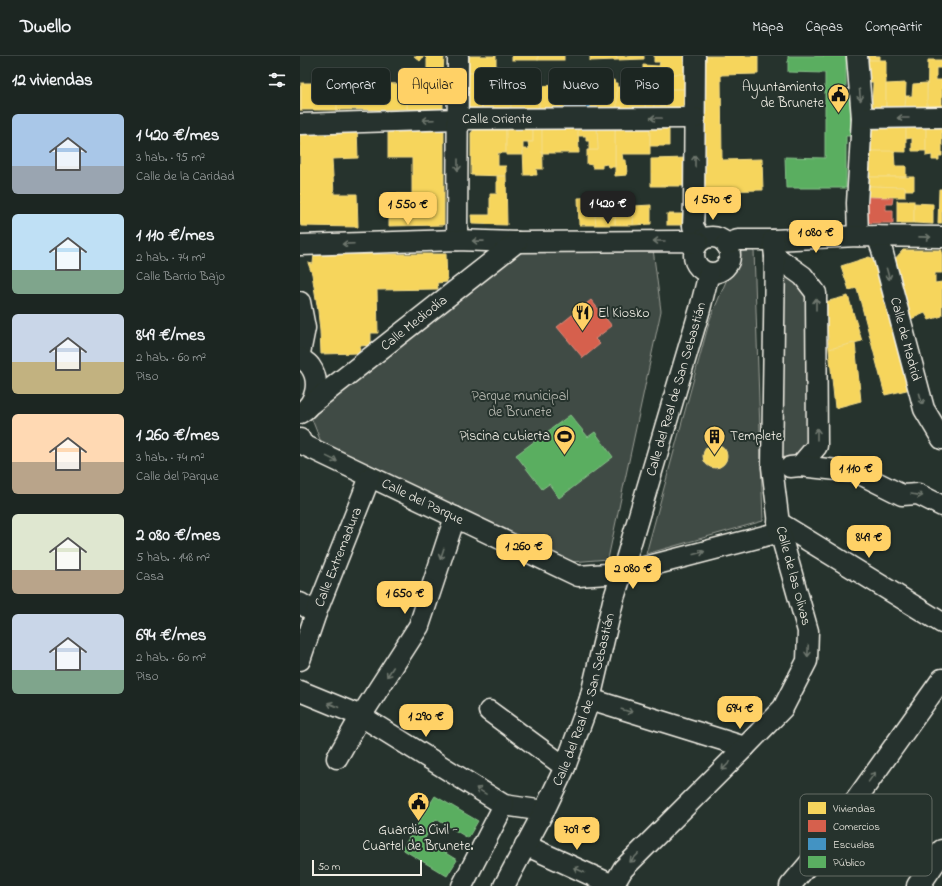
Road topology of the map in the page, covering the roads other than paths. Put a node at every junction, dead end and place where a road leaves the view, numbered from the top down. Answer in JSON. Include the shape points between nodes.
{"nodes":[{"id":1,"x":458,"y":56,"type":"edge"},
{"id":2,"x":695,"y":56,"type":"edge"},
{"id":3,"x":857,"y":56,"type":"edge"},
{"id":4,"x":942,"y":117,"type":"edge"},
{"id":5,"x":695,"y":118,"type":"junction"},
{"id":6,"x":862,"y":118,"type":"junction"},
{"id":7,"x":458,"y":119,"type":"junction"},
{"id":8,"x":300,"y":124,"type":"edge"},
{"id":9,"x":868,"y":236,"type":"junction"},
{"id":10,"x":942,"y":237,"type":"edge"},
{"id":11,"x":457,"y":240,"type":"junction"},
{"id":12,"x":700,"y":241,"type":"junction"},
{"id":13,"x":517,"y":242,"type":"junction"},
{"id":14,"x":726,"y":244,"type":"junction"},
{"id":15,"x":300,"y":245,"type":"edge"},
{"id":16,"x":774,"y":248,"type":"junction"},
{"id":17,"x":709,"y":273,"type":"junction"},
{"id":18,"x":300,"y":302,"type":"edge"},
{"id":19,"x":300,"y":353,"type":"edge"},
{"id":20,"x":300,"y":358,"type":"edge"},
{"id":21,"x":305,"y":409,"type":"edge"},
{"id":22,"x":300,"y":439,"type":"edge"},
{"id":23,"x":942,"y":439,"type":"edge"},
{"id":24,"x":800,"y":466,"type":"junction"},
{"id":25,"x":772,"y":467,"type":"junction"},
{"id":26,"x":370,"y":477,"type":"junction"},
{"id":27,"x":942,"y":506,"type":"edge"},
{"id":28,"x":455,"y":517,"type":"junction"},
{"id":29,"x":779,"y":527,"type":"junction"},
{"id":30,"x":622,"y":573,"type":"junction"},
{"id":31,"x":308,"y":608,"type":"edge"},
{"id":32,"x":942,"y":623,"type":"edge"},
{"id":33,"x":300,"y":660,"type":"edge"},
{"id":34,"x":942,"y":679,"type":"edge"},
{"id":35,"x":300,"y":691,"type":"edge"},
{"id":36,"x":590,"y":699,"type":"junction"},
{"id":37,"x":489,"y":711,"type":"dead end"},
{"id":38,"x":361,"y":716,"type":"junction"},
{"id":39,"x":745,"y":747,"type":"junction"},
{"id":40,"x":337,"y":758,"type":"dead end"},
{"id":41,"x":565,"y":768,"type":"junction"},
{"id":42,"x":860,"y":794,"type":"edge"},
{"id":43,"x":504,"y":805,"type":"junction"},
{"id":44,"x":544,"y":811,"type":"junction"},
{"id":45,"x":525,"y":845,"type":"junction"},
{"id":46,"x":942,"y":851,"type":"edge"},
{"id":47,"x":932,"y":866,"type":"edge"},
{"id":48,"x":800,"y":874,"type":"edge"},
{"id":49,"x":925,"y":876,"type":"edge"},
{"id":50,"x":462,"y":886,"type":"edge"},
{"id":51,"x":504,"y":886,"type":"edge"},
{"id":52,"x":614,"y":886,"type":"edge"},
{"id":53,"x":790,"y":886,"type":"edge"},
{"id":54,"x":918,"y":886,"type":"edge"}],
"edges":[{"from":1,"to":7,"type":"street"},
{"from":2,"to":5,"type":"street"},
{"from":3,"to":6,"type":"street","name":"Calle de Madrid","one_way":true},
{"from":4,"to":6,"type":"street","one_way":true},
{"from":5,"to":7,"type":"street","name":"Calle Oriente","one_way":true},
{"from":12,"to":5,"type":"street","one_way":true,"via":[[693,226]]},
{"from":6,"to":9,"type":"street","name":"Calle de Madrid","via":[[857,203]]},
{"from":7,"to":8,"type":"street","name":"Calle Oriente","one_way":true},
{"from":7,"to":11,"type":"street","one_way":true},
{"from":9,"to":10,"type":"street","one_way":true},
{"from":9,"to":16,"type":"street"},
{"from":9,"to":23,"type":"street","name":"Calle de Madrid","one_way":true,"via":[[882,250],[924,409]]},
{"from":13,"to":11,"type":"street","one_way":true},
{"from":11,"to":15,"type":"street","one_way":true},
{"from":12,"to":13,"type":"street","one_way":true},
{"from":12,"to":14,"type":"street","via":[[715,237]]},
{"from":12,"to":17,"type":"street","via":[[695,248],[695,261],[703,271]]},
{"from":13,"to":21,"type":"street","name":"Calle Mediodía"},
{"from":14,"to":16,"type":"street","via":[[738,240]]},
{"from":14,"to":17,"type":"street","via":[[729,251],[727,264],[716,272]]},
{"from":24,"to":16,"type":"street","one_way":true,"via":[[817,446],[816,293],[803,276]]},
{"from":16,"to":25,"type":"street","name":"Calle de las Olivas"},
{"from":17,"to":30,"type":"street","name":"Calle del Real de San Sebastián"},
{"from":18,"to":19,"type":"street","via":[[305,328]]},
{"from":20,"to":21,"type":"street","via":[[310,366],[316,378],[316,392]]},
{"from":22,"to":26,"type":"street","name":"Calle del Parque","one_way":true,"via":[[302,444]]},
{"from":24,"to":25,"type":"street"},
{"from":24,"to":27,"type":"street","one_way":true,"via":[[856,472],[902,494],[918,494]]},
{"from":25,"to":29,"type":"street","name":"Calle de las Olivas"},
{"from":26,"to":28,"type":"street","name":"Calle del Parque"},
{"from":26,"to":31,"type":"street","name":"Calle Extremadura"},
{"from":28,"to":30,"type":"street","name":"Calle del Parque","via":[[578,576]]},
{"from":28,"to":38,"type":"street","one_way":true,"via":[[418,626]]},
{"from":30,"to":29,"type":"street","name":"Calle del Parque","one_way":true},
{"from":29,"to":32,"type":"street"},
{"from":29,"to":39,"type":"street","name":"Calle de las Olivas","one_way":true,"via":[[808,631],[807,661],[783,708]]},
{"from":30,"to":36,"type":"street","name":"Calle del Real de San Sebastián"},
{"from":31,"to":33,"type":"street","name":"Calle Extremadura"},
{"from":42,"to":34,"type":"street","one_way":true},
{"from":38,"to":35,"type":"street","one_way":true},
{"from":36,"to":39,"type":"street","one_way":true},
{"from":36,"to":41,"type":"street","name":"Calle del Real de San Sebastián"},
{"from":37,"to":41,"type":"street"},
{"from":38,"to":40,"type":"street"},
{"from":43,"to":38,"type":"street","one_way":true},
{"from":39,"to":52,"type":"street","name":"Calle de las Olivas","one_way":true,"via":[[622,869]]},
{"from":41,"to":44,"type":"street","name":"Calle del Real de San Sebastián"},
{"from":43,"to":44,"type":"street"},
{"from":43,"to":50,"type":"street"},
{"from":44,"to":45,"type":"street","name":"Calle del Real de San Sebastián"},
{"from":45,"to":51,"type":"street","name":"Calle del Real de San Sebastián"},
{"from":52,"to":45,"type":"street","one_way":true},
{"from":46,"to":47,"type":"highway"},
{"from":53,"to":48,"type":"street","one_way":true},
{"from":49,"to":54,"type":"highway"}]}
